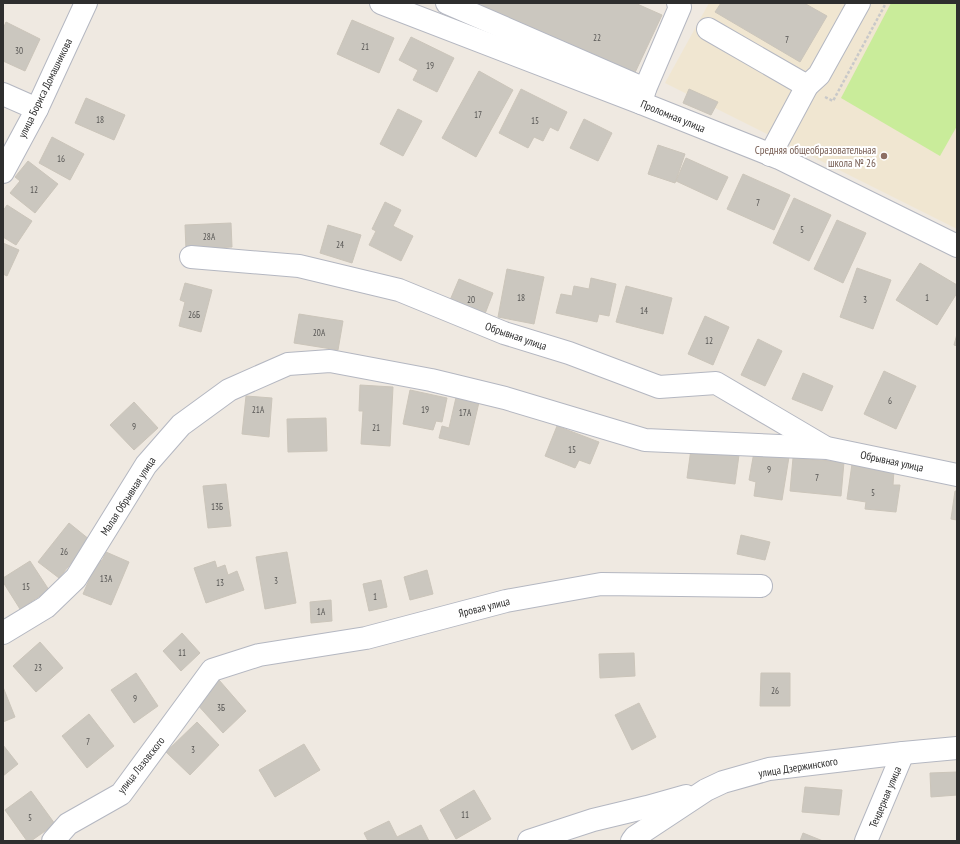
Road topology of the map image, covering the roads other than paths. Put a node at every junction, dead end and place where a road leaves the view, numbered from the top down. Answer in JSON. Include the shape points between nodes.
{"nodes":[{"id":1,"x":86,"y":3,"type":"edge"},
{"id":2,"x":381,"y":3,"type":"edge"},
{"id":3,"x":447,"y":3,"type":"edge"},
{"id":4,"x":678,"y":3,"type":"edge"},
{"id":5,"x":859,"y":3,"type":"edge"},
{"id":6,"x":708,"y":29,"type":"dead end"},
{"id":7,"x":816,"y":91,"type":"junction"},
{"id":8,"x":3,"y":94,"type":"edge"},
{"id":9,"x":643,"y":96,"type":"junction"},
{"id":10,"x":37,"y":109,"type":"junction"},
{"id":11,"x":770,"y":155,"type":"junction"},
{"id":12,"x":3,"y":172,"type":"edge"},
{"id":13,"x":957,"y":246,"type":"edge"},
{"id":14,"x":191,"y":257,"type":"dead end"},
{"id":15,"x":288,"y":364,"type":"joint"},
{"id":16,"x":827,"y":448,"type":"junction"},
{"id":17,"x":957,"y":475,"type":"edge"},
{"id":18,"x":761,"y":586,"type":"dead end"},
{"id":19,"x":3,"y":633,"type":"edge"},
{"id":20,"x":212,"y":670,"type":"joint"},
{"id":21,"x":957,"y":748,"type":"edge"},
{"id":22,"x":903,"y":753,"type":"junction"},
{"id":23,"x":706,"y":790,"type":"junction"},
{"id":24,"x":53,"y":841,"type":"edge"},
{"id":25,"x":529,"y":841,"type":"edge"},
{"id":26,"x":632,"y":841,"type":"edge"},
{"id":27,"x":866,"y":841,"type":"edge"}],
"edges":[{"from":1,"to":10,"type":"street","name":"улица Бориса Домашникова"},
{"from":2,"to":9,"type":"street","name":"Проломная улица"},
{"from":3,"to":9,"type":"street"},
{"from":4,"to":9,"type":"street","via":[[680,7]]},
{"from":5,"to":7,"type":"street","via":[[819,76]]},
{"from":6,"to":7,"type":"street"},
{"from":7,"to":11,"type":"street"},
{"from":8,"to":10,"type":"street"},
{"from":9,"to":11,"type":"street","name":"Проломная улица"},
{"from":10,"to":12,"type":"street","name":"улица Бориса Домашникова"},
{"from":11,"to":13,"type":"street","name":"Проломная улица"},
{"from":14,"to":16,"type":"street","name":"Обрывная улица","via":[[299,266],[399,290],[504,333],[569,353],[659,387],[716,383]]},
{"from":15,"to":16,"type":"street","name":"Обрывная улица","via":[[330,361],[432,380],[505,398],[645,440]]},
{"from":15,"to":19,"type":"street","name":"Малая Обрывная улица","via":[[229,390],[181,425],[146,465],[76,578],[46,607]]},
{"from":16,"to":17,"type":"street","name":"Обрывная улица"},
{"from":18,"to":20,"type":"street","name":"Яровая улица","via":[[601,584],[506,601],[366,638],[259,656]]},
{"from":20,"to":24,"type":"street","name":"улица Лазовского","via":[[121,794],[68,824]]},
{"from":21,"to":22,"type":"street","name":"улица Дзержинского"},
{"from":22,"to":23,"type":"street","name":"улица Дзержинского","via":[[769,769],[723,782]]},
{"from":22,"to":27,"type":"street","name":"Тендерная улица"},
{"from":23,"to":25,"type":"street","via":[[593,820]]},
{"from":23,"to":26,"type":"street","name":"улица Дзержинского"}]}
